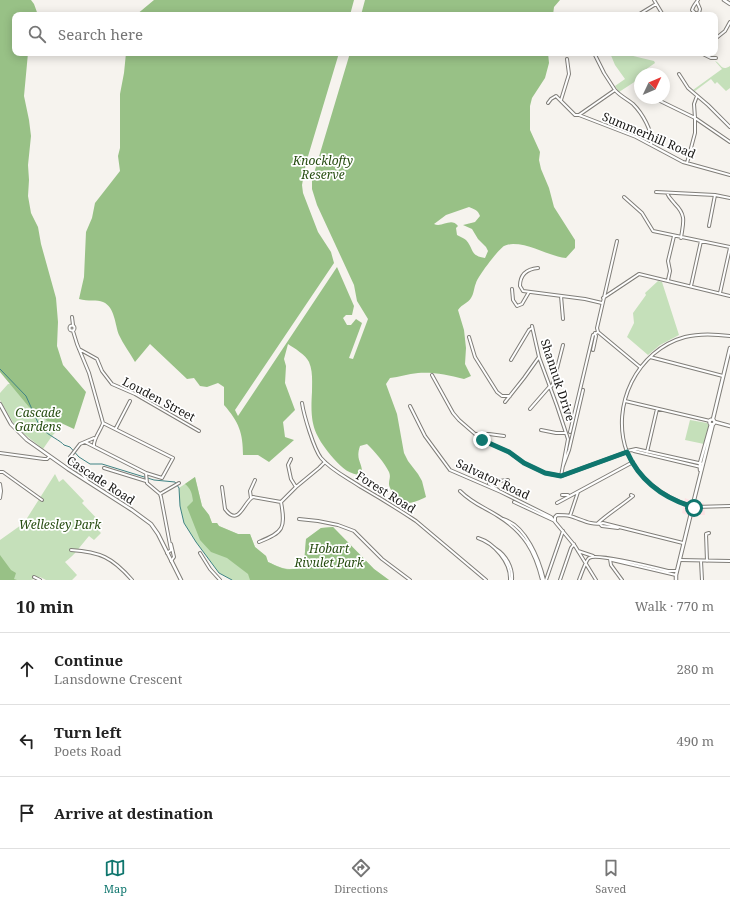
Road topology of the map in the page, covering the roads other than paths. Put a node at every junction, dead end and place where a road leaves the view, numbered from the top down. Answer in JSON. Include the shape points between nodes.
{"nodes":[{"id":1,"x":654,"y":0,"type":"edge"},
{"id":2,"x":724,"y":0,"type":"edge"},
{"id":3,"x":697,"y":1,"type":"edge"},
{"id":4,"x":656,"y":4,"type":"junction"},
{"id":5,"x":730,"y":4,"type":"edge"},
{"id":6,"x":643,"y":12,"type":"edge"},
{"id":7,"x":661,"y":12,"type":"edge"},
{"id":8,"x":694,"y":12,"type":"edge"},
{"id":9,"x":699,"y":12,"type":"edge"},
{"id":10,"x":730,"y":22,"type":"edge"},
{"id":11,"x":718,"y":37,"type":"edge"},
{"id":12,"x":595,"y":56,"type":"edge"},
{"id":13,"x":706,"y":56,"type":"edge"},
{"id":14,"x":567,"y":58,"type":"dead end"},
{"id":15,"x":714,"y":60,"type":"dead end"},
{"id":16,"x":679,"y":74,"type":"dead end"},
{"id":17,"x":615,"y":90,"type":"junction"},
{"id":18,"x":697,"y":96,"type":"junction"},
{"id":19,"x":561,"y":100,"type":"junction"},
{"id":20,"x":548,"y":103,"type":"dead end"},
{"id":21,"x":666,"y":104,"type":"edge"},
{"id":22,"x":579,"y":115,"type":"junction"},
{"id":23,"x":695,"y":118,"type":"junction"},
{"id":24,"x":730,"y":127,"type":"edge"},
{"id":25,"x":730,"y":142,"type":"edge"},
{"id":26,"x":651,"y":144,"type":"junction"},
{"id":27,"x":687,"y":163,"type":"junction"},
{"id":28,"x":730,"y":175,"type":"edge"},
{"id":29,"x":656,"y":192,"type":"dead end"},
{"id":30,"x":667,"y":192,"type":"junction"},
{"id":31,"x":715,"y":195,"type":"junction"},
{"id":32,"x":624,"y":197,"type":"dead end"},
{"id":33,"x":730,"y":198,"type":"edge"},
{"id":34,"x":709,"y":226,"type":"dead end"},
{"id":35,"x":674,"y":236,"type":"junction"},
{"id":36,"x":681,"y":238,"type":"junction"},
{"id":37,"x":617,"y":241,"type":"dead end"},
{"id":38,"x":701,"y":241,"type":"junction"},
{"id":39,"x":730,"y":247,"type":"edge"},
{"id":40,"x":538,"y":268,"type":"dead end"},
{"id":41,"x":668,"y":280,"type":"junction"},
{"id":42,"x":691,"y":286,"type":"junction"},
{"id":43,"x":512,"y":289,"type":"dead end"},
{"id":44,"x":529,"y":292,"type":"junction"},
{"id":45,"x":720,"y":294,"type":"junction"},
{"id":46,"x":561,"y":296,"type":"junction"},
{"id":47,"x":730,"y":296,"type":"edge"},
{"id":48,"x":603,"y":298,"type":"junction"},
{"id":49,"x":602,"y":303,"type":"junction"},
{"id":50,"x":72,"y":317,"type":"dead end"},
{"id":51,"x":563,"y":319,"type":"dead end"},
{"id":52,"x":596,"y":332,"type":"junction"},
{"id":53,"x":730,"y":336,"type":"edge"},
{"id":54,"x":469,"y":337,"type":"dead end"},
{"id":55,"x":559,"y":345,"type":"dead end"},
{"id":56,"x":563,"y":345,"type":"dead end"},
{"id":57,"x":730,"y":348,"type":"edge"},
{"id":58,"x":79,"y":349,"type":"junction"},
{"id":59,"x":561,"y":349,"type":"junction"},
{"id":60,"x":593,"y":350,"type":"dead end"},
{"id":61,"x":539,"y":357,"type":"junction"},
{"id":62,"x":650,"y":357,"type":"junction"},
{"id":63,"x":511,"y":360,"type":"dead end"},
{"id":64,"x":640,"y":367,"type":"junction"},
{"id":65,"x":432,"y":375,"type":"dead end"},
{"id":66,"x":723,"y":376,"type":"junction"},
{"id":67,"x":550,"y":387,"type":"junction"},
{"id":68,"x":583,"y":390,"type":"dead end"},
{"id":69,"x":510,"y":396,"type":"junction"},
{"id":70,"x":130,"y":401,"type":"dead end"},
{"id":71,"x":625,"y":401,"type":"junction"},
{"id":72,"x":505,"y":402,"type":"dead end"},
{"id":73,"x":302,"y":403,"type":"dead end"},
{"id":74,"x":0,"y":404,"type":"edge"},
{"id":75,"x":410,"y":406,"type":"dead end"},
{"id":76,"x":530,"y":409,"type":"dead end"},
{"id":77,"x":657,"y":409,"type":"junction"},
{"id":78,"x":712,"y":422,"type":"junction"},
{"id":79,"x":103,"y":423,"type":"junction"},
{"id":80,"x":730,"y":426,"type":"edge"},
{"id":81,"x":116,"y":429,"type":"junction"},
{"id":82,"x":541,"y":430,"type":"dead end"},
{"id":83,"x":199,"y":431,"type":"dead end"},
{"id":84,"x":570,"y":432,"type":"dead end"},
{"id":85,"x":566,"y":433,"type":"junction"},
{"id":86,"x":475,"y":434,"type":"junction"},
{"id":87,"x":97,"y":436,"type":"junction"},
{"id":88,"x":504,"y":436,"type":"dead end"},
{"id":89,"x":85,"y":442,"type":"junction"},
{"id":90,"x":95,"y":447,"type":"junction"},
{"id":91,"x":627,"y":451,"type":"junction"},
{"id":92,"x":0,"y":453,"type":"edge"},
{"id":93,"x":647,"y":453,"type":"junction"},
{"id":94,"x":50,"y":457,"type":"junction"},
{"id":95,"x":291,"y":459,"type":"dead end"},
{"id":96,"x":325,"y":462,"type":"junction"},
{"id":97,"x":632,"y":462,"type":"junction"},
{"id":98,"x":701,"y":466,"type":"junction"},
{"id":99,"x":562,"y":467,"type":"junction"},
{"id":100,"x":104,"y":468,"type":"dead end"},
{"id":101,"x":0,"y":472,"type":"edge"},
{"id":102,"x":561,"y":476,"type":"junction"},
{"id":103,"x":146,"y":477,"type":"junction"},
{"id":104,"x":255,"y":480,"type":"dead end"},
{"id":105,"x":508,"y":480,"type":"dead end"},
{"id":106,"x":87,"y":481,"type":"junction"},
{"id":107,"x":178,"y":483,"type":"dead end"},
{"id":108,"x":0,"y":484,"type":"edge"},
{"id":109,"x":222,"y":487,"type":"dead end"},
{"id":110,"x":296,"y":487,"type":"junction"},
{"id":111,"x":460,"y":491,"type":"dead end"},
{"id":112,"x":579,"y":491,"type":"junction"},
{"id":113,"x":502,"y":492,"type":"junction"},
{"id":114,"x":160,"y":494,"type":"junction"},
{"id":115,"x":572,"y":494,"type":"junction"},
{"id":116,"x":562,"y":495,"type":"dead end"},
{"id":117,"x":631,"y":495,"type":"dead end"},
{"id":118,"x":0,"y":498,"type":"edge"},
{"id":119,"x":251,"y":498,"type":"junction"},
{"id":120,"x":42,"y":500,"type":"dead end"},
{"id":121,"x":281,"y":502,"type":"junction"},
{"id":122,"x":514,"y":502,"type":"dead end"},
{"id":123,"x":557,"y":503,"type":"dead end"},
{"id":124,"x":692,"y":506,"type":"junction"},
{"id":125,"x":730,"y":506,"type":"edge"},
{"id":126,"x":570,"y":516,"type":"junction"},
{"id":127,"x":299,"y":519,"type":"dead end"},
{"id":128,"x":555,"y":521,"type":"junction"},
{"id":129,"x":599,"y":524,"type":"junction"},
{"id":130,"x":563,"y":531,"type":"junction"},
{"id":131,"x":709,"y":534,"type":"dead end"},
{"id":132,"x":170,"y":538,"type":"junction"},
{"id":133,"x":478,"y":538,"type":"dead end"},
{"id":134,"x":259,"y":542,"type":"dead end"},
{"id":135,"x":683,"y":543,"type":"junction"},
{"id":136,"x":574,"y":544,"type":"junction"},
{"id":137,"x":71,"y":550,"type":"dead end"},
{"id":138,"x":577,"y":550,"type":"junction"},
{"id":139,"x":167,"y":553,"type":"junction"},
{"id":140,"x":200,"y":553,"type":"dead end"},
{"id":141,"x":593,"y":556,"type":"junction"},
{"id":142,"x":610,"y":559,"type":"junction"},
{"id":143,"x":680,"y":560,"type":"junction"},
{"id":144,"x":171,"y":561,"type":"junction"},
{"id":145,"x":701,"y":561,"type":"junction"},
{"id":146,"x":707,"y":561,"type":"junction"},
{"id":147,"x":730,"y":561,"type":"edge"},
{"id":148,"x":586,"y":565,"type":"junction"},
{"id":149,"x":676,"y":573,"type":"junction"},
{"id":150,"x":34,"y":577,"type":"dead end"},
{"id":151,"x":40,"y":580,"type":"edge"},
{"id":152,"x":132,"y":580,"type":"edge"},
{"id":153,"x":181,"y":580,"type":"edge"},
{"id":154,"x":220,"y":580,"type":"edge"},
{"id":155,"x":410,"y":580,"type":"edge"},
{"id":156,"x":486,"y":580,"type":"edge"},
{"id":157,"x":511,"y":580,"type":"edge"},
{"id":158,"x":544,"y":580,"type":"edge"},
{"id":159,"x":560,"y":580,"type":"edge"},
{"id":160,"x":579,"y":580,"type":"edge"},
{"id":161,"x":596,"y":580,"type":"edge"},
{"id":162,"x":622,"y":580,"type":"edge"},
{"id":163,"x":676,"y":580,"type":"edge"},
{"id":164,"x":702,"y":580,"type":"edge"}],
"edges":[{"from":1,"to":4,"type":"street"},
{"from":2,"to":5,"type":"street"},
{"from":3,"to":8,"type":"street","via":[[692,10]]},
{"from":3,"to":9,"type":"street"},
{"from":4,"to":6,"type":"street"},
{"from":4,"to":7,"type":"street"},
{"from":10,"to":11,"type":"street"},
{"from":12,"to":17,"type":"street"},
{"from":13,"to":15,"type":"street"},
{"from":14,"to":19,"type":"street","via":[[569,74]]},
{"from":16,"to":18,"type":"street"},
{"from":17,"to":22,"type":"street"},
{"from":17,"to":26,"type":"street","via":[[635,106],[643,117]]},
{"from":18,"to":23,"type":"street","via":[[694,104]]},
{"from":18,"to":24,"type":"street"},
{"from":19,"to":20,"type":"street","via":[[556,96]]},
{"from":19,"to":22,"type":"street","name":"Summerhill Road","via":[[573,113]]},
{"from":21,"to":23,"type":"street"},
{"from":22,"to":26,"type":"street","name":"Summerhill Road"},
{"from":23,"to":25,"type":"street"},
{"from":23,"to":27,"type":"street","via":[[694,138]]},
{"from":26,"to":27,"type":"street","name":"Summerhill Road"},
{"from":27,"to":28,"type":"street","name":"Summerhill Road"},
{"from":29,"to":30,"type":"street"},
{"from":30,"to":31,"type":"street"},
{"from":30,"to":36,"type":"street","via":[[668,197],[682,212],[684,220]]},
{"from":31,"to":33,"type":"street"},
{"from":31,"to":34,"type":"street"},
{"from":32,"to":35,"type":"street","via":[[642,213],[653,232]]},
{"from":35,"to":36,"type":"street"},
{"from":35,"to":41,"type":"street","via":[[668,261]]},
{"from":36,"to":38,"type":"street"},
{"from":37,"to":48,"type":"street"},
{"from":38,"to":39,"type":"street"},
{"from":38,"to":42,"type":"street"},
{"from":39,"to":45,"type":"street"},
{"from":40,"to":44,"type":"street","via":[[527,271],[520,279],[520,288]]},
{"from":41,"to":42,"type":"street"},
{"from":41,"to":48,"type":"street","via":[[639,274]]},
{"from":42,"to":45,"type":"street"},
{"from":43,"to":44,"type":"street","via":[[513,300],[517,306],[522,304]]},
{"from":44,"to":46,"type":"street"},
{"from":45,"to":47,"type":"street"},
{"from":46,"to":49,"type":"street"},
{"from":46,"to":51,"type":"street"},
{"from":48,"to":49,"type":"street"},
{"from":49,"to":52,"type":"street"},
{"from":50,"to":58,"type":"street","via":[[73,325],[70,328]]},
{"from":52,"to":60,"type":"street"},
{"from":52,"to":64,"type":"street"},
{"from":52,"to":84,"type":"street","via":[[593,335]]},
{"from":53,"to":62,"type":"street","via":[[710,334],[686,337],[666,345]]},
{"from":54,"to":69,"type":"street","via":[[475,357],[499,394]]},
{"from":55,"to":59,"type":"street"},
{"from":56,"to":59,"type":"street"},
{"from":57,"to":66,"type":"street"},
{"from":58,"to":79,"type":"street","via":[[89,373]]},
{"from":58,"to":83,"type":"street","name":"Louden Street","via":[[96,358],[112,384],[135,394]]},
{"from":59,"to":67,"type":"street"},
{"from":61,"to":63,"type":"street","name":"Shannuk Drive","via":[[532,327]]},
{"from":61,"to":67,"type":"street","name":"Shannuk Drive"},
{"from":61,"to":69,"type":"street"},
{"from":62,"to":64,"type":"street"},
{"from":62,"to":66,"type":"street"},
{"from":64,"to":71,"type":"street"},
{"from":65,"to":86,"type":"street","via":[[453,413]]},
{"from":66,"to":78,"type":"street"},
{"from":67,"to":76,"type":"street"},
{"from":67,"to":85,"type":"street","name":"Shannuk Drive"},
{"from":68,"to":99,"type":"street","via":[[569,450]]},
{"from":69,"to":72,"type":"street"},
{"from":70,"to":81,"type":"street"},
{"from":71,"to":77,"type":"street"},
{"from":71,"to":91,"type":"street","via":[[623,427]]},
{"from":73,"to":96,"type":"street","name":"Forest Road","via":[[319,456]]},
{"from":74,"to":94,"type":"street","name":"Cascade Road","via":[[16,430]]},
{"from":75,"to":113,"type":"street","name":"Salvator Road","via":[[425,436],[448,468]]},
{"from":77,"to":78,"type":"street"},
{"from":77,"to":93,"type":"street"},
{"from":78,"to":80,"type":"street"},
{"from":78,"to":98,"type":"street"},
{"from":79,"to":81,"type":"street"},
{"from":79,"to":87,"type":"street"},
{"from":81,"to":103,"type":"street","via":[[173,458],[162,479]]},
{"from":82,"to":85,"type":"street"},
{"from":85,"to":99,"type":"street","name":"Shannuk Drive","via":[[568,439]]},
{"from":86,"to":88,"type":"street"},
{"from":86,"to":102,"type":"street","via":[[488,444],[509,452],[545,473]]},
{"from":87,"to":89,"type":"street"},
{"from":87,"to":90,"type":"street","via":[[93,442]]},
{"from":89,"to":90,"type":"street"},
{"from":89,"to":106,"type":"street","via":[[75,449],[70,458]]},
{"from":90,"to":103,"type":"street"},
{"from":91,"to":93,"type":"street","via":[[636,449]]},
{"from":91,"to":97,"type":"street"},
{"from":91,"to":102,"type":"street"},
{"from":92,"to":94,"type":"street","via":[[44,459]]},
{"from":93,"to":98,"type":"street"},
{"from":94,"to":106,"type":"street","name":"Cascade Road"},
{"from":95,"to":110,"type":"street","via":[[288,465]]},
{"from":96,"to":110,"type":"street"},
{"from":96,"to":156,"type":"street","name":"Forest Road","via":[[373,495],[405,513]]},
{"from":97,"to":112,"type":"street"},
{"from":97,"to":124,"type":"street","via":[[657,490],[674,500]]},
{"from":98,"to":124,"type":"street"},
{"from":99,"to":102,"type":"street"},
{"from":100,"to":103,"type":"street"},
{"from":101,"to":120,"type":"street"},
{"from":103,"to":114,"type":"street","via":[[148,485]]},
{"from":104,"to":119,"type":"street","via":[[250,491]]},
{"from":105,"to":113,"type":"street","via":[[489,482]]},
{"from":106,"to":139,"type":"street","name":"Cascade Road","via":[[149,523],[156,530]]},
{"from":107,"to":114,"type":"street"},
{"from":108,"to":118,"type":"street"},
{"from":109,"to":119,"type":"street","via":[[225,509],[232,514],[241,513]]},
{"from":110,"to":121,"type":"street"},
{"from":111,"to":158,"type":"street","via":[[473,503],[514,525],[528,540],[539,560]]},
{"from":112,"to":115,"type":"street"},
{"from":112,"to":126,"type":"street"},
{"from":113,"to":128,"type":"street","name":"Salvator Road"},
{"from":114,"to":132,"type":"street"},
{"from":115,"to":116,"type":"street"},
{"from":115,"to":123,"type":"street"},
{"from":117,"to":129,"type":"street","via":[[633,496],[610,512]]},
{"from":119,"to":121,"type":"street"},
{"from":121,"to":134,"type":"street","via":[[281,529],[275,535]]},
{"from":122,"to":128,"type":"street","name":"Salvator Road"},
{"from":124,"to":125,"type":"street"},
{"from":124,"to":135,"type":"street"},
{"from":126,"to":128,"type":"street","via":[[557,515]]},
{"from":126,"to":129,"type":"street"},
{"from":127,"to":155,"type":"street","via":[[331,523],[354,531],[382,559]]},
{"from":128,"to":130,"type":"street"},
{"from":129,"to":135,"type":"street"},
{"from":130,"to":136,"type":"street"},
{"from":130,"to":158,"type":"street"},
{"from":131,"to":146,"type":"street","via":[[706,534]]},
{"from":132,"to":139,"type":"street","via":[[171,550]]},
{"from":132,"to":144,"type":"street","via":[[174,557]]},
{"from":133,"to":157,"type":"street","via":[[485,540],[503,557],[508,565]]},
{"from":135,"to":143,"type":"street"},
{"from":136,"to":138,"type":"street"},
{"from":136,"to":159,"type":"street","via":[[570,548]]},
{"from":137,"to":152,"type":"street","via":[[93,552],[107,557]]},
{"from":138,"to":141,"type":"street"},
{"from":138,"to":148,"type":"street"},
{"from":139,"to":144,"type":"street","name":"Cascade Road"},
{"from":140,"to":154,"type":"street"},
{"from":141,"to":142,"type":"street"},
{"from":141,"to":148,"type":"street","via":[[587,560]]},
{"from":142,"to":149,"type":"street"},
{"from":142,"to":162,"type":"street","via":[[611,565]]},
{"from":143,"to":145,"type":"street"},
{"from":143,"to":149,"type":"street"},
{"from":144,"to":153,"type":"street","name":"Cascade Road"},
{"from":145,"to":146,"type":"street"},
{"from":145,"to":164,"type":"street"},
{"from":146,"to":147,"type":"street"},
{"from":148,"to":160,"type":"street"},
{"from":148,"to":161,"type":"street"},
{"from":149,"to":163,"type":"street"},
{"from":150,"to":151,"type":"street"}]}
